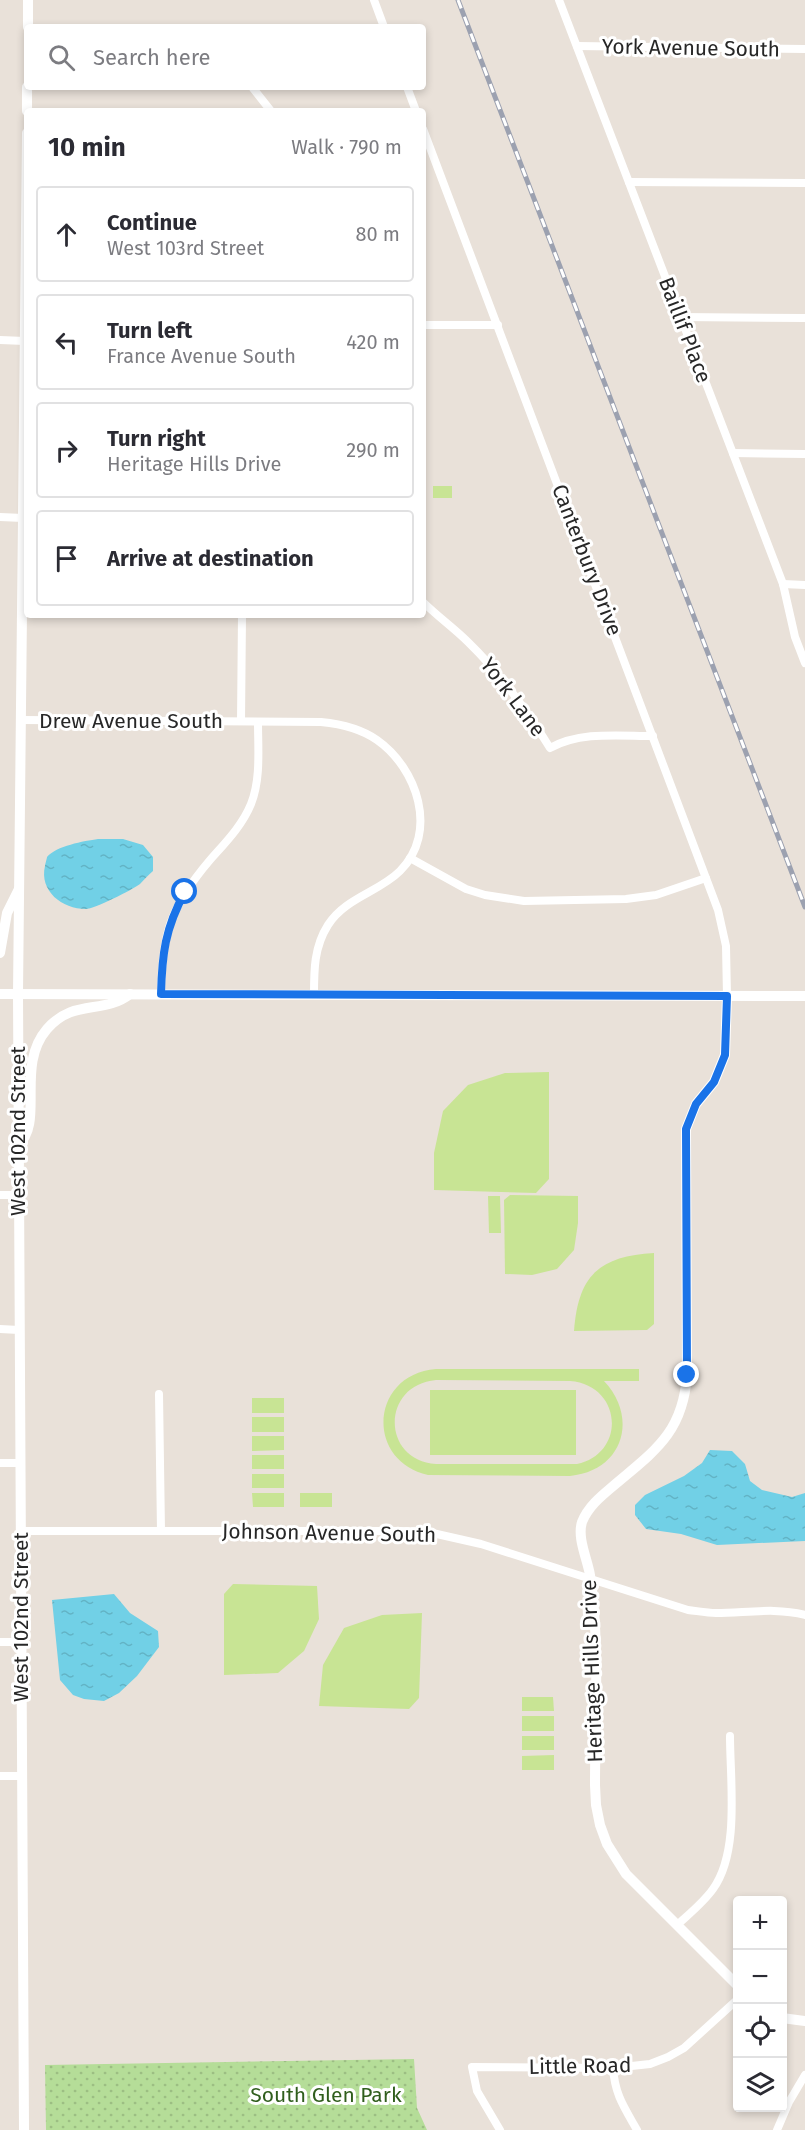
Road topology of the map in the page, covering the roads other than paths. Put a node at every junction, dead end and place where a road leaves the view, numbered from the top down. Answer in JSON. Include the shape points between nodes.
{"nodes":[{"id":1,"x":28,"y":0,"type":"edge"},
{"id":2,"x":374,"y":0,"type":"edge"},
{"id":3,"x":559,"y":0,"type":"edge"},
{"id":4,"x":28,"y":24,"type":"edge"},
{"id":5,"x":383,"y":24,"type":"edge"},
{"id":6,"x":577,"y":46,"type":"junction"},
{"id":7,"x":805,"y":49,"type":"edge"},
{"id":8,"x":27,"y":90,"type":"edge"},
{"id":9,"x":254,"y":90,"type":"edge"},
{"id":10,"x":408,"y":90,"type":"edge"},
{"id":11,"x":27,"y":108,"type":"edge"},
{"id":12,"x":269,"y":108,"type":"edge"},
{"id":13,"x":415,"y":108,"type":"edge"},
{"id":14,"x":426,"y":137,"type":"edge"},
{"id":15,"x":629,"y":182,"type":"junction"},
{"id":16,"x":805,"y":183,"type":"edge"},
{"id":17,"x":680,"y":317,"type":"junction"},
{"id":18,"x":805,"y":318,"type":"edge"},
{"id":19,"x":426,"y":325,"type":"edge"},
{"id":20,"x":498,"y":326,"type":"junction"},
{"id":21,"x":0,"y":340,"type":"edge"},
{"id":22,"x":24,"y":341,"type":"edge"},
{"id":23,"x":24,"y":430,"type":"edge"},
{"id":24,"x":733,"y":453,"type":"junction"},
{"id":25,"x":805,"y":454,"type":"edge"},
{"id":26,"x":0,"y":518,"type":"edge"},
{"id":27,"x":23,"y":518,"type":"junction"},
{"id":28,"x":24,"y":550,"type":"edge"},
{"id":29,"x":783,"y":584,"type":"junction"},
{"id":30,"x":805,"y":585,"type":"edge"},
{"id":31,"x":426,"y":605,"type":"edge"},
{"id":32,"x":24,"y":610,"type":"edge"},
{"id":33,"x":242,"y":618,"type":"edge"},
{"id":34,"x":805,"y":663,"type":"edge"},
{"id":35,"x":20,"y":720,"type":"junction"},
{"id":36,"x":241,"y":721,"type":"junction"},
{"id":37,"x":258,"y":722,"type":"junction"},
{"id":38,"x":653,"y":736,"type":"junction"},
{"id":39,"x":410,"y":858,"type":"junction"},
{"id":40,"x":706,"y":878,"type":"junction"},
{"id":41,"x":19,"y":889,"type":"junction"},
{"id":42,"x":0,"y":953,"type":"edge"},
{"id":43,"x":0,"y":994,"type":"edge"},
{"id":44,"x":18,"y":994,"type":"junction"},
{"id":45,"x":130,"y":994,"type":"junction"},
{"id":46,"x":161,"y":994,"type":"junction"},
{"id":47,"x":314,"y":995,"type":"junction"},
{"id":48,"x":727,"y":996,"type":"junction"},
{"id":49,"x":805,"y":996,"type":"edge"},
{"id":50,"x":18,"y":1145,"type":"junction"},
{"id":51,"x":0,"y":1194,"type":"edge"},
{"id":52,"x":19,"y":1194,"type":"junction"},
{"id":53,"x":0,"y":1329,"type":"edge"},
{"id":54,"x":19,"y":1330,"type":"junction"},
{"id":55,"x":159,"y":1394,"type":"dead end"},
{"id":56,"x":0,"y":1463,"type":"edge"},
{"id":57,"x":20,"y":1463,"type":"junction"},
{"id":58,"x":20,"y":1531,"type":"junction"},
{"id":59,"x":160,"y":1531,"type":"junction"},
{"id":60,"x":590,"y":1580,"type":"junction"},
{"id":61,"x":805,"y":1615,"type":"edge"},
{"id":62,"x":0,"y":1642,"type":"edge"},
{"id":63,"x":21,"y":1642,"type":"junction"},
{"id":64,"x":730,"y":1736,"type":"dead end"},
{"id":65,"x":0,"y":1776,"type":"edge"},
{"id":66,"x":22,"y":1776,"type":"junction"},
{"id":67,"x":677,"y":1925,"type":"junction"},
{"id":68,"x":733,"y":1981,"type":"edge"},
{"id":69,"x":733,"y":2004,"type":"edge"},
{"id":70,"x":787,"y":2019,"type":"edge"},
{"id":71,"x":805,"y":2021,"type":"edge"},
{"id":72,"x":613,"y":2068,"type":"junction"},
{"id":73,"x":805,"y":2075,"type":"edge"},
{"id":74,"x":24,"y":2130,"type":"edge"},
{"id":75,"x":500,"y":2130,"type":"edge"},
{"id":76,"x":637,"y":2130,"type":"edge"},
{"id":77,"x":777,"y":2130,"type":"edge"}],
"edges":[{"from":1,"to":4,"type":"street"},
{"from":2,"to":5,"type":"street"},
{"from":3,"to":6,"type":"street","name":"Baillif Place"},
{"from":6,"to":7,"type":"street","name":"York Avenue South"},
{"from":6,"to":15,"type":"street","name":"Baillif Place"},
{"from":8,"to":11,"type":"street"},
{"from":9,"to":12,"type":"street"},
{"from":10,"to":13,"type":"street"},
{"from":14,"to":20,"type":"street","name":"Canterbury Drive"},
{"from":15,"to":16,"type":"street"},
{"from":15,"to":17,"type":"street","name":"Baillif Place"},
{"from":17,"to":18,"type":"street"},
{"from":17,"to":24,"type":"street","name":"Baillif Place"},
{"from":19,"to":20,"type":"street"},
{"from":20,"to":38,"type":"street","name":"Canterbury Drive"},
{"from":21,"to":22,"type":"street"},
{"from":23,"to":27,"type":"street","name":"West 102nd Street"},
{"from":24,"to":25,"type":"street"},
{"from":24,"to":29,"type":"street","name":"Baillif Place"},
{"from":26,"to":27,"type":"street"},
{"from":27,"to":28,"type":"street","name":"West 102nd Street"},
{"from":29,"to":30,"type":"street"},
{"from":29,"to":34,"type":"street","name":"Baillif Place"},
{"from":31,"to":38,"type":"street","name":"York Lane","via":[[489,662],[550,747],[587,736]]},
{"from":32,"to":35,"type":"street","name":"West 102nd Street"},
{"from":33,"to":36,"type":"street"},
{"from":35,"to":36,"type":"street","name":"Drew Avenue South"},
{"from":35,"to":41,"type":"street","name":"West 102nd Street"},
{"from":36,"to":37,"type":"street","name":"Drew Avenue South"},
{"from":37,"to":39,"type":"street","via":[[340,724],[362,732],[392,752],[404,767],[419,803],[421,825]]},
{"from":37,"to":46,"type":"street","via":[[256,785],[251,804],[242,822],[175,909],[163,947]]},
{"from":38,"to":40,"type":"street","name":"Canterbury Drive"},
{"from":39,"to":40,"type":"street","via":[[466,889],[485,896],[524,901],[626,899],[656,895]]},
{"from":39,"to":47,"type":"street","via":[[394,876],[352,901],[329,923],[316,952]]},
{"from":40,"to":48,"type":"street","name":"Canterbury Drive","via":[[724,928]]},
{"from":41,"to":42,"type":"street","via":[[7,913]]},
{"from":41,"to":44,"type":"street","name":"West 102nd Street"},
{"from":43,"to":44,"type":"street"},
{"from":44,"to":45,"type":"street"},
{"from":44,"to":50,"type":"street","name":"West 102nd Street"},
{"from":45,"to":46,"type":"street"},
{"from":45,"to":50,"type":"street","via":[[119,1002],[76,1009],[44,1032],[37,1042],[30,1069],[29,1133]]},
{"from":46,"to":47,"type":"street"},
{"from":47,"to":48,"type":"street"},
{"from":48,"to":49,"type":"street"},
{"from":48,"to":60,"type":"street","name":"Heritage Hills Drive","via":[[725,1055],[686,1129],[686,1393],[681,1412],[662,1443],[598,1499],[583,1520],[579,1532]]},
{"from":50,"to":52,"type":"street","name":"West 102nd Street"},
{"from":51,"to":52,"type":"street"},
{"from":52,"to":54,"type":"street","name":"West 102nd Street"},
{"from":53,"to":54,"type":"street"},
{"from":54,"to":57,"type":"street","name":"West 102nd Street"},
{"from":55,"to":59,"type":"street"},
{"from":56,"to":57,"type":"street"},
{"from":57,"to":58,"type":"street","name":"West 102nd Street"},
{"from":58,"to":59,"type":"street","name":"Johnson Avenue South"},
{"from":58,"to":63,"type":"street","name":"West 102nd Street"},
{"from":59,"to":60,"type":"street","name":"Johnson Avenue South","via":[[428,1532],[481,1544]]},
{"from":60,"to":61,"type":"street","name":"Johnson Avenue South","via":[[688,1610]]},
{"from":60,"to":67,"type":"street","name":"Heritage Hills Drive","via":[[595,1622],[596,1805],[600,1825],[626,1874]]},
{"from":62,"to":63,"type":"street"},
{"from":63,"to":66,"type":"street","name":"West 102nd Street"},
{"from":64,"to":67,"type":"street","via":[[729,1853],[714,1888]]},
{"from":65,"to":66,"type":"street"},
{"from":66,"to":74,"type":"street","name":"West 102nd Street"},
{"from":67,"to":68,"type":"street","name":"Heritage Hills Drive"},
{"from":69,"to":72,"type":"street","name":"Little Road","via":[[699,2036],[668,2057],[650,2064]]},
{"from":70,"to":71,"type":"street"},
{"from":72,"to":75,"type":"street","name":"Little Road","via":[[472,2067],[477,2091]]},
{"from":72,"to":76,"type":"street","via":[[619,2100]]},
{"from":73,"to":77,"type":"street"}]}
